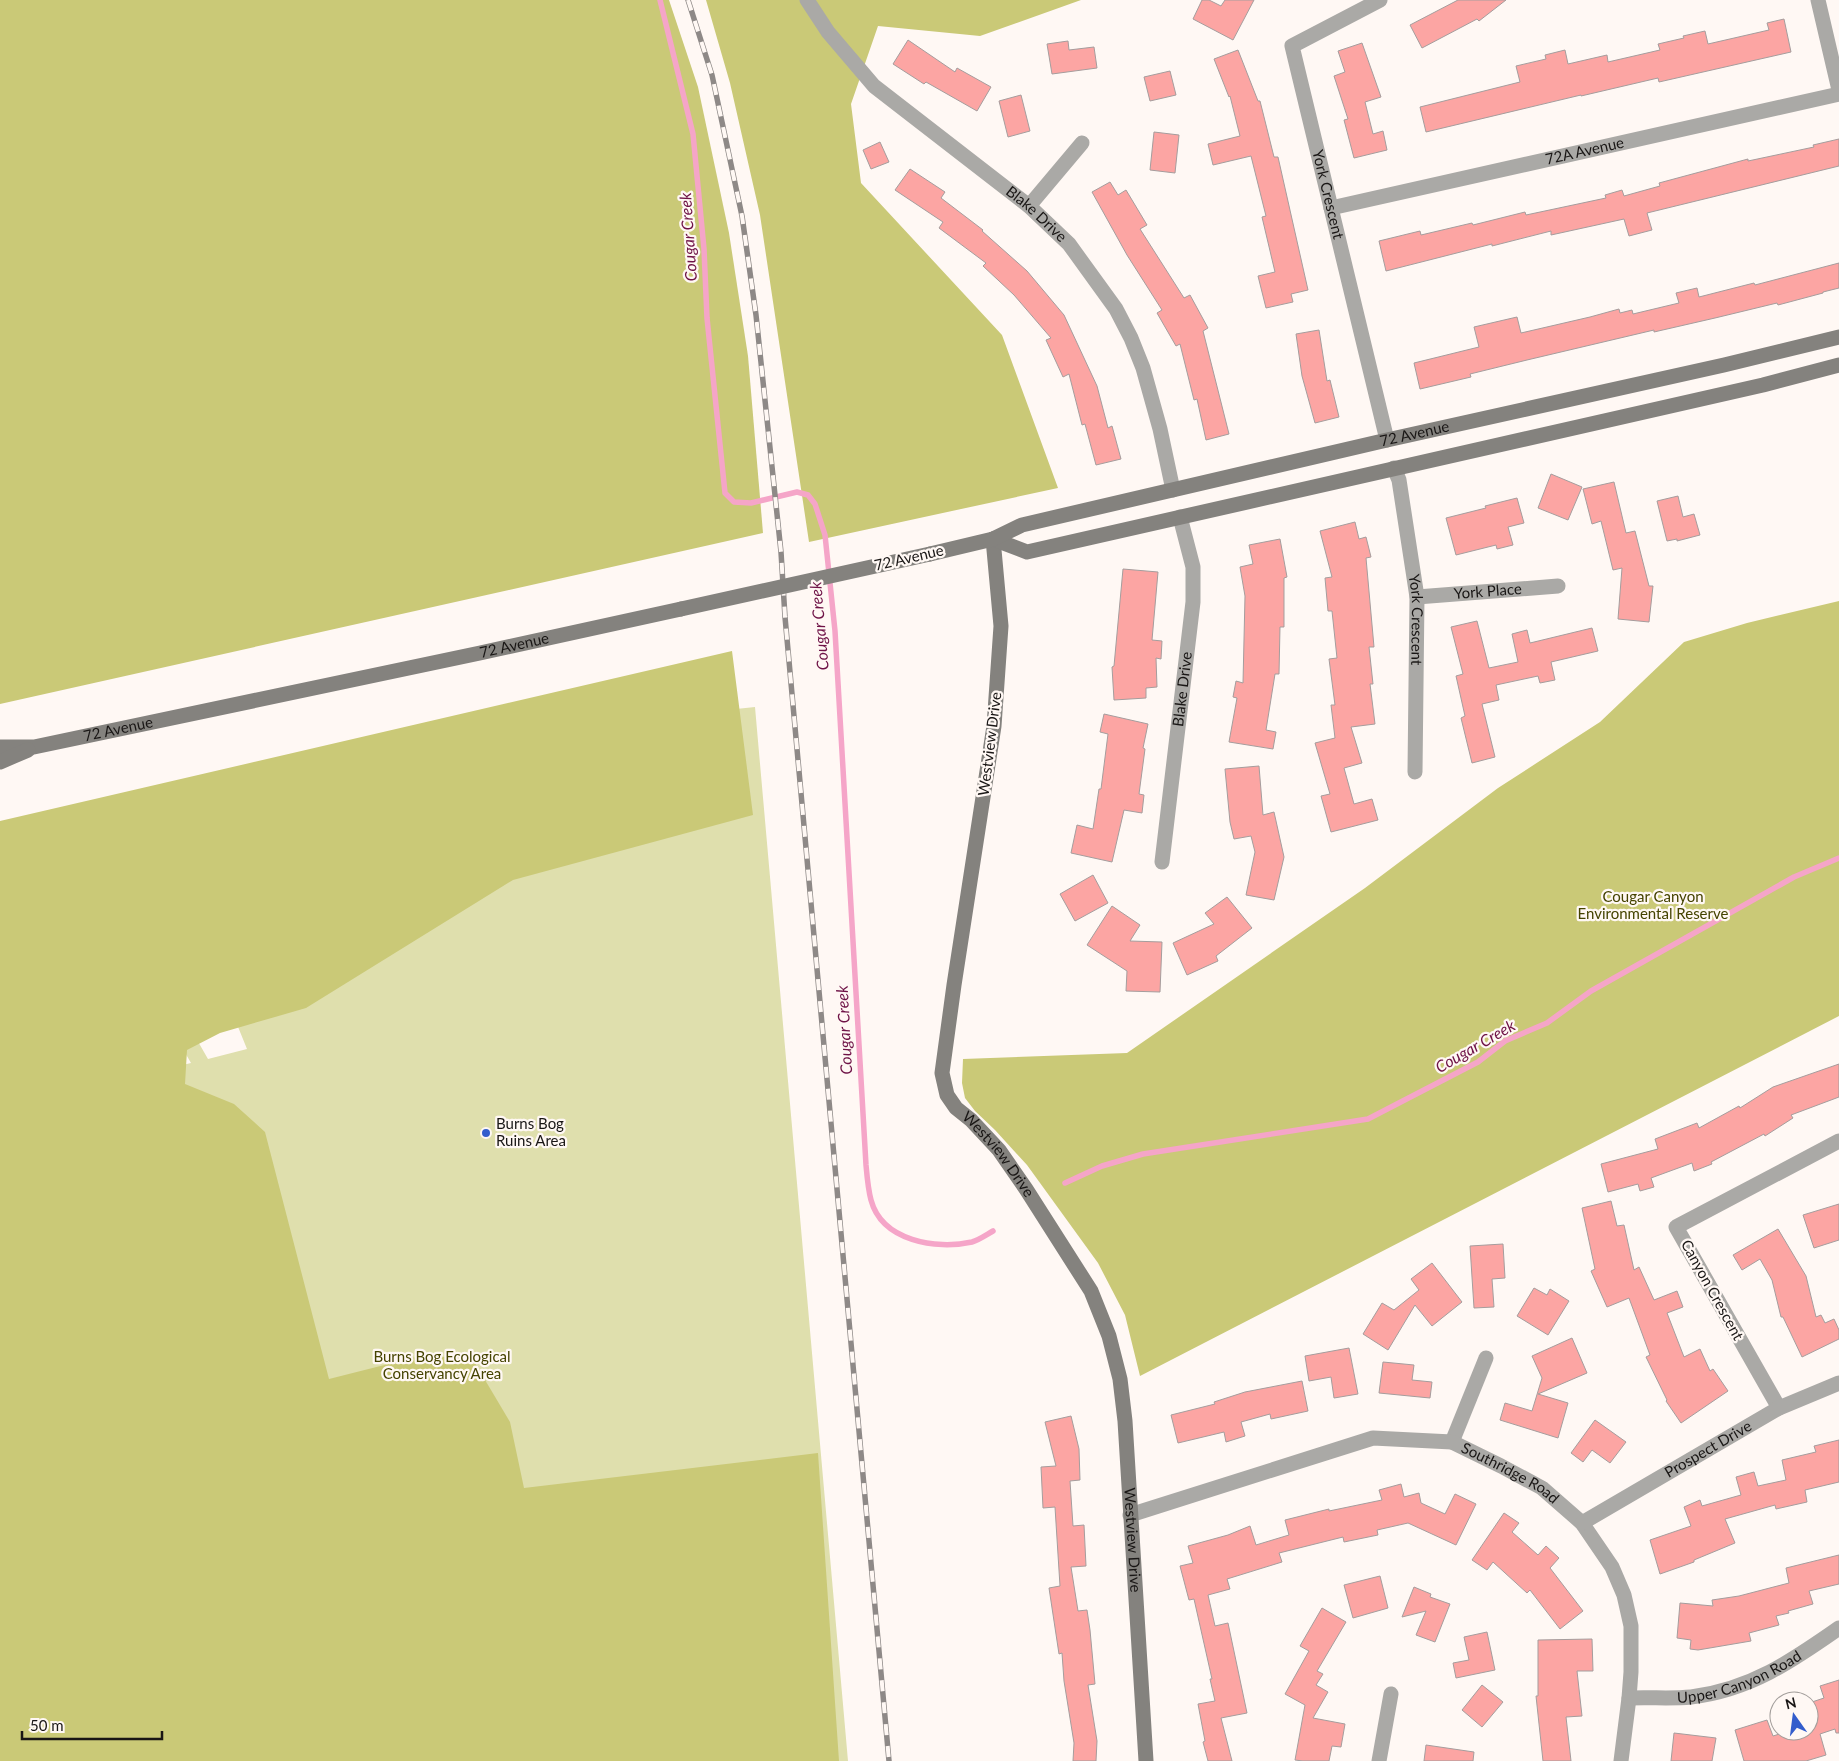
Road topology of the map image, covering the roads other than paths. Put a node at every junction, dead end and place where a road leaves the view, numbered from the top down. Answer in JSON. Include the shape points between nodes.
{"nodes":[{"id":1,"x":808,"y":0,"type":"edge"},
{"id":2,"x":1380,"y":0,"type":"edge"},
{"id":3,"x":1818,"y":0,"type":"edge"},
{"id":4,"x":1839,"y":90,"type":"edge"},
{"id":5,"x":1839,"y":94,"type":"edge"},
{"id":6,"x":1082,"y":144,"type":"dead end"},
{"id":7,"x":1029,"y":206,"type":"junction"},
{"id":8,"x":1331,"y":208,"type":"junction"},
{"id":9,"x":1839,"y":337,"type":"edge"},
{"id":10,"x":1839,"y":365,"type":"edge"},
{"id":11,"x":1387,"y":440,"type":"junction"},
{"id":12,"x":1394,"y":468,"type":"junction"},
{"id":13,"x":1173,"y":490,"type":"junction"},
{"id":14,"x":1180,"y":517,"type":"junction"},
{"id":15,"x":993,"y":539,"type":"junction"},
{"id":16,"x":1558,"y":586,"type":"dead end"},
{"id":17,"x":1417,"y":597,"type":"junction"},
{"id":18,"x":0,"y":747,"type":"edge"},
{"id":19,"x":34,"y":747,"type":"junction"},
{"id":20,"x":0,"y":762,"type":"edge"},
{"id":21,"x":1415,"y":772,"type":"dead end"},
{"id":22,"x":1162,"y":862,"type":"dead end"},
{"id":23,"x":1839,"y":1141,"type":"edge"},
{"id":24,"x":1486,"y":1358,"type":"dead end"},
{"id":25,"x":1839,"y":1383,"type":"edge"},
{"id":26,"x":1779,"y":1408,"type":"junction"},
{"id":27,"x":1452,"y":1442,"type":"junction"},
{"id":28,"x":1130,"y":1515,"type":"junction"},
{"id":29,"x":1582,"y":1523,"type":"junction"},
{"id":30,"x":1839,"y":1628,"type":"edge"},
{"id":31,"x":1391,"y":1694,"type":"dead end"},
{"id":32,"x":1630,"y":1698,"type":"junction"},
{"id":33,"x":1146,"y":1761,"type":"edge"},
{"id":34,"x":1379,"y":1761,"type":"edge"},
{"id":35,"x":1621,"y":1761,"type":"edge"}],
"edges":[{"from":1,"to":7,"type":"street","name":"Blake Drive","via":[[828,32],[874,86]]},
{"from":2,"to":8,"type":"street","name":"York Crescent","via":[[1292,46]]},
{"from":3,"to":4,"type":"street"},
{"from":5,"to":8,"type":"street","name":"72A Avenue"},
{"from":6,"to":7,"type":"street"},
{"from":7,"to":13,"type":"street","name":"Blake Drive","via":[[1069,244],[1116,309],[1131,338],[1160,429]]},
{"from":8,"to":11,"type":"street","name":"York Crescent"},
{"from":9,"to":11,"type":"main road","name":"72 Avenue"},
{"from":10,"to":12,"type":"main road","name":"72 Avenue"},
{"from":11,"to":13,"type":"main road","name":"72 Avenue"},
{"from":12,"to":14,"type":"main road","name":"72 Avenue"},
{"from":12,"to":17,"type":"street","name":"York Crescent","via":[[1399,480]]},
{"from":13,"to":15,"type":"main road","name":"72 Avenue","via":[[1022,525]]},
{"from":14,"to":15,"type":"main road","name":"72 Avenue","via":[[1028,552]]},
{"from":14,"to":22,"type":"street","name":"Blake Drive","via":[[1193,567],[1193,602]]},
{"from":15,"to":19,"type":"main road","name":"72 Avenue","bridge":true,"via":[[480,653]]},
{"from":15,"to":28,"type":"main road","name":"Westview Drive","via":[[1001,626],[994,726],[942,1073],[948,1095],[956,1108],[999,1150],[1091,1292],[1109,1336],[1120,1379]]},
{"from":16,"to":17,"type":"street","name":"York Place"},
{"from":17,"to":21,"type":"street","name":"York Crescent"},
{"from":18,"to":19,"type":"main road","name":"72 Avenue"},
{"from":19,"to":20,"type":"main road","name":"72 Avenue"},
{"from":23,"to":26,"type":"street","name":"Canyon Crescent","via":[[1676,1227]]},
{"from":24,"to":27,"type":"street"},
{"from":25,"to":26,"type":"street","name":"Prospect Drive"},
{"from":26,"to":29,"type":"street","name":"Prospect Drive"},
{"from":27,"to":28,"type":"street","name":"Southridge Road","via":[[1373,1438]]},
{"from":27,"to":29,"type":"street","name":"Southridge Road","via":[[1542,1488]]},
{"from":28,"to":33,"type":"main road","name":"Westview Drive"},
{"from":29,"to":32,"type":"street","name":"Southridge Road","via":[[1612,1567],[1624,1595],[1631,1626]]},
{"from":30,"to":32,"type":"street","name":"Upper Canyon Road","via":[[1786,1665],[1745,1684],[1691,1697]]},
{"from":31,"to":34,"type":"street"},
{"from":32,"to":35,"type":"street","name":"Southridge Road"}]}
